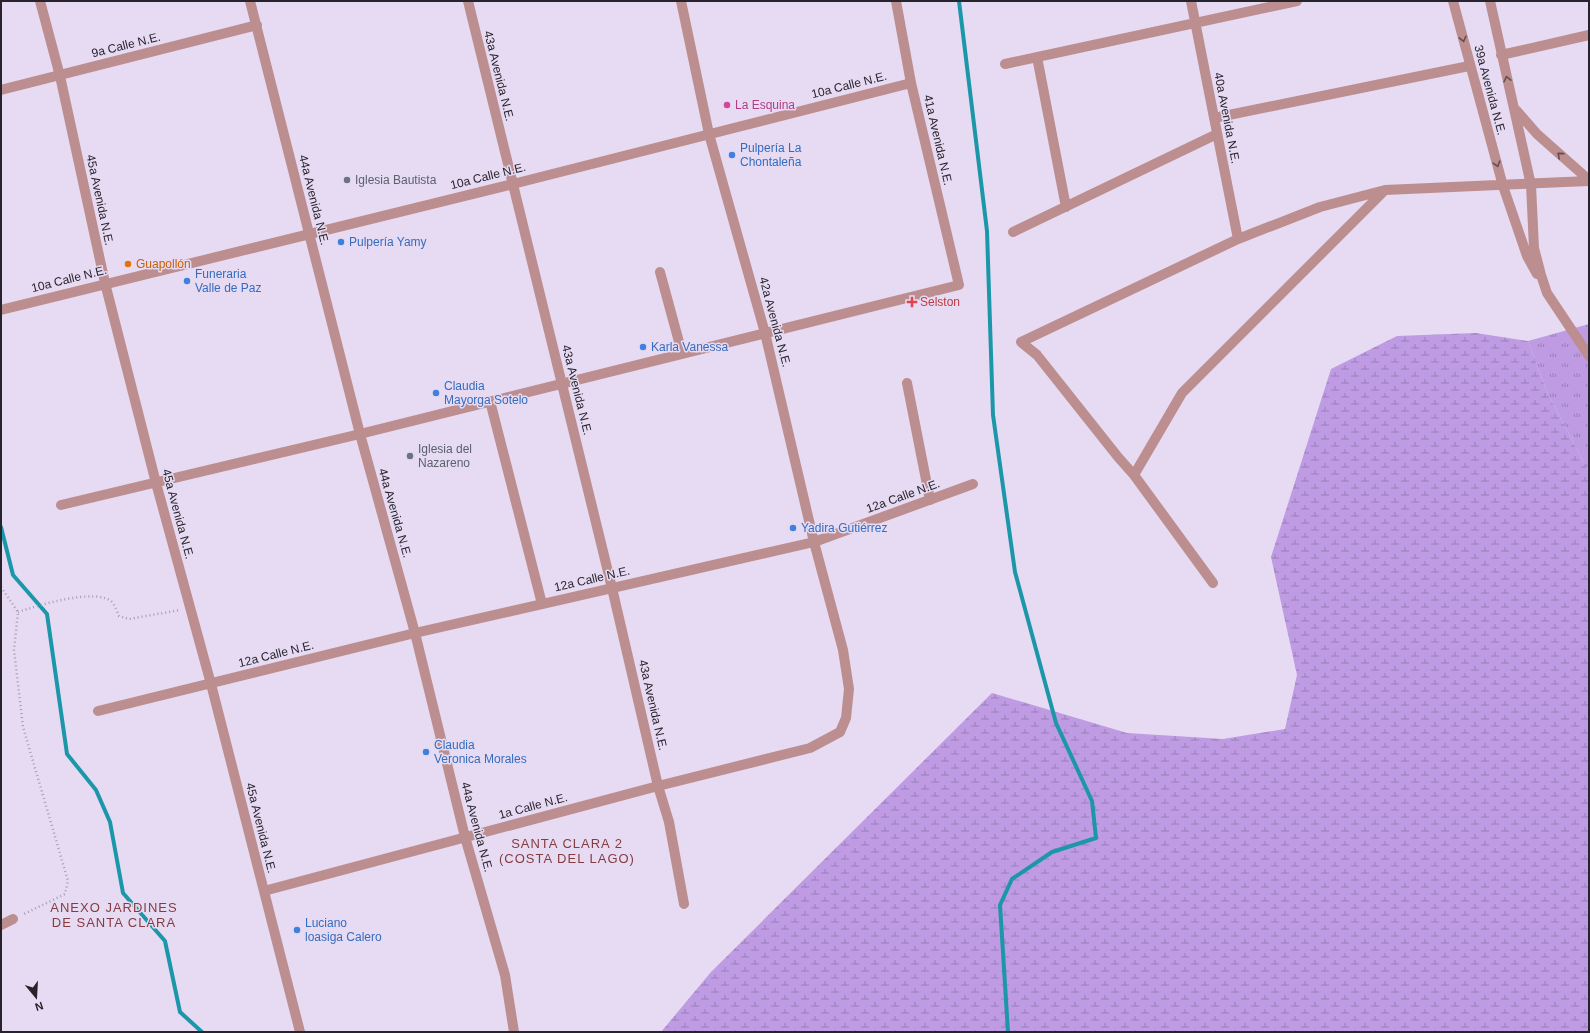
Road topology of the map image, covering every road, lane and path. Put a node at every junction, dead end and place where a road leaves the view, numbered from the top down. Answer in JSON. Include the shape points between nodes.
{"nodes":[{"id":1,"x":40,"y":1,"type":"edge"},
{"id":2,"x":250,"y":1,"type":"edge"},
{"id":3,"x":468,"y":1,"type":"edge"},
{"id":4,"x":681,"y":1,"type":"edge"},
{"id":5,"x":896,"y":1,"type":"edge"},
{"id":6,"x":1191,"y":1,"type":"edge"},
{"id":7,"x":1297,"y":1,"type":"edge"},
{"id":8,"x":1453,"y":1,"type":"edge"},
{"id":9,"x":1490,"y":1,"type":"edge"},
{"id":10,"x":1196,"y":23,"type":"junction"},
{"id":11,"x":257,"y":25,"type":"junction"},
{"id":12,"x":1589,"y":35,"type":"edge"},
{"id":13,"x":1501,"y":54,"type":"junction"},
{"id":14,"x":1037,"y":57,"type":"junction"},
{"id":15,"x":1005,"y":64,"type":"dead end"},
{"id":16,"x":1470,"y":66,"type":"junction"},
{"id":17,"x":60,"y":76,"type":"junction"},
{"id":18,"x":911,"y":82,"type":"junction"},
{"id":19,"x":1,"y":90,"type":"edge"},
{"id":20,"x":1514,"y":106,"type":"junction"},
{"id":21,"x":1214,"y":118,"type":"junction"},
{"id":22,"x":709,"y":134,"type":"junction"},
{"id":23,"x":1218,"y":134,"type":"junction"},
{"id":24,"x":1589,"y":181,"type":"edge"},
{"id":25,"x":513,"y":184,"type":"junction"},
{"id":26,"x":1530,"y":185,"type":"junction"},
{"id":27,"x":1503,"y":186,"type":"junction"},
{"id":28,"x":1385,"y":190,"type":"junction"},
{"id":29,"x":1066,"y":207,"type":"junction"},
{"id":30,"x":308,"y":232,"type":"junction"},
{"id":31,"x":1013,"y":232,"type":"dead end"},
{"id":32,"x":1238,"y":240,"type":"junction"},
{"id":33,"x":660,"y":272,"type":"dead end"},
{"id":34,"x":105,"y":283,"type":"junction"},
{"id":35,"x":1547,"y":293,"type":"junction"},
{"id":36,"x":1,"y":310,"type":"edge"},
{"id":37,"x":765,"y":333,"type":"junction"},
{"id":38,"x":682,"y":354,"type":"junction"},
{"id":39,"x":1589,"y":356,"type":"edge"},
{"id":40,"x":562,"y":383,"type":"junction"},
{"id":41,"x":907,"y":383,"type":"dead end"},
{"id":42,"x":490,"y":401,"type":"junction"},
{"id":43,"x":360,"y":434,"type":"junction"},
{"id":44,"x":1134,"y":475,"type":"junction"},
{"id":45,"x":156,"y":483,"type":"junction"},
{"id":46,"x":973,"y":484,"type":"dead end"},
{"id":47,"x":930,"y":500,"type":"junction"},
{"id":48,"x":61,"y":505,"type":"dead end"},
{"id":49,"x":814,"y":542,"type":"junction"},
{"id":50,"x":1213,"y":583,"type":"dead end"},
{"id":51,"x":1,"y":587,"type":"edge"},
{"id":52,"x":612,"y":588,"type":"junction"},
{"id":53,"x":542,"y":604,"type":"junction"},
{"id":54,"x":190,"y":608,"type":"junction"},
{"id":55,"x":18,"y":612,"type":"junction"},
{"id":56,"x":415,"y":633,"type":"junction"},
{"id":57,"x":211,"y":684,"type":"junction"},
{"id":58,"x":98,"y":711,"type":"dead end"},
{"id":59,"x":810,"y":748,"type":"joint"},
{"id":60,"x":658,"y":786,"type":"junction"},
{"id":61,"x":465,"y":837,"type":"junction"},
{"id":62,"x":264,"y":891,"type":"junction"},
{"id":63,"x":684,"y":904,"type":"dead end"},
{"id":64,"x":13,"y":919,"type":"joint"},
{"id":65,"x":1,"y":925,"type":"edge"},
{"id":66,"x":300,"y":1032,"type":"edge"},
{"id":67,"x":514,"y":1032,"type":"edge"}],
"edges":[{"from":1,"to":17,"type":"street","name":"45a Avenida N.E."},
{"from":2,"to":11,"type":"street","name":"44a Avenida N.E."},
{"from":3,"to":25,"type":"street","name":"43a Avenida N.E."},
{"from":4,"to":22,"type":"street","name":"42a Avenida N.E."},
{"from":5,"to":18,"type":"street","name":"41a Avenida N.E."},
{"from":6,"to":10,"type":"street","name":"40a Avenida N.E."},
{"from":7,"to":10,"type":"street"},
{"from":8,"to":16,"type":"street","name":"39a Avenida N.E.","one_way":true},
{"from":9,"to":13,"type":"street","name":"39a Avenida N.E."},
{"from":10,"to":14,"type":"street"},
{"from":10,"to":21,"type":"street","name":"40a Avenida N.E."},
{"from":11,"to":17,"type":"street","name":"9a Calle N.E."},
{"from":11,"to":30,"type":"street","name":"44a Avenida N.E."},
{"from":12,"to":13,"type":"street"},
{"from":20,"to":13,"type":"street","name":"39a Avenida N.E.","one_way":true},
{"from":14,"to":15,"type":"street"},
{"from":14,"to":29,"type":"street"},
{"from":16,"to":21,"type":"street"},
{"from":16,"to":27,"type":"street","name":"39a Avenida N.E.","one_way":true},
{"from":17,"to":19,"type":"street","name":"9a Calle N.E."},
{"from":17,"to":34,"type":"street","name":"45a Avenida N.E."},
{"from":18,"to":22,"type":"street","name":"10a Calle N.E."},
{"from":18,"to":37,"type":"street","name":"41a Avenida N.E.","via":[[959,284]]},
{"from":24,"to":20,"type":"street","one_way":true,"via":[[1536,134]]},
{"from":20,"to":26,"type":"street","name":"39a Avenida N.E."},
{"from":21,"to":23,"type":"street","name":"40a Avenida N.E."},
{"from":22,"to":25,"type":"street","name":"10a Calle N.E."},
{"from":22,"to":37,"type":"street","name":"42a Avenida N.E."},
{"from":23,"to":29,"type":"street"},
{"from":23,"to":32,"type":"street","name":"40a Avenida N.E."},
{"from":24,"to":26,"type":"street"},
{"from":25,"to":30,"type":"street","name":"10a Calle N.E."},
{"from":25,"to":40,"type":"street","name":"43a Avenida N.E."},
{"from":26,"to":27,"type":"street"},
{"from":26,"to":35,"type":"street","name":"39a Avenida N.E.","via":[[1534,248]]},
{"from":27,"to":28,"type":"street"},
{"from":27,"to":35,"type":"street","name":"39a Avenida N.E.","via":[[1527,256]]},
{"from":28,"to":32,"type":"street","via":[[1320,207]]},
{"from":28,"to":44,"type":"street","via":[[1182,393]]},
{"from":29,"to":31,"type":"street"},
{"from":30,"to":34,"type":"street","name":"10a Calle N.E."},
{"from":30,"to":43,"type":"street","name":"44a Avenida N.E."},
{"from":32,"to":44,"type":"street","via":[[1021,342],[1037,355]]},
{"from":33,"to":38,"type":"street"},
{"from":34,"to":36,"type":"street","name":"10a Calle N.E."},
{"from":34,"to":45,"type":"street","name":"45a Avenida N.E."},
{"from":35,"to":39,"type":"street"},
{"from":37,"to":38,"type":"street"},
{"from":37,"to":49,"type":"street","name":"42a Avenida N.E."},
{"from":38,"to":40,"type":"street"},
{"from":40,"to":42,"type":"street"},
{"from":40,"to":52,"type":"street","name":"43a Avenida N.E."},
{"from":41,"to":47,"type":"street"},
{"from":42,"to":43,"type":"street"},
{"from":42,"to":53,"type":"street"},
{"from":43,"to":45,"type":"street"},
{"from":43,"to":56,"type":"street","name":"44a Avenida N.E."},
{"from":44,"to":50,"type":"street"},
{"from":45,"to":48,"type":"street"},
{"from":45,"to":54,"type":"street","name":"45a Avenida N.E."},
{"from":46,"to":47,"type":"street","name":"12a Calle N.E."},
{"from":47,"to":49,"type":"street","name":"12a Calle N.E."},
{"from":49,"to":52,"type":"street","name":"12a Calle N.E."},
{"from":49,"to":59,"type":"street","name":"42a Avenida N.E.","via":[[843,650],[849,689],[846,718],[840,732]]},
{"from":51,"to":55,"type":"path"},
{"from":52,"to":53,"type":"street","name":"12a Calle N.E."},
{"from":52,"to":60,"type":"street","name":"43a Avenida N.E."},
{"from":53,"to":56,"type":"street","name":"12a Calle N.E."},
{"from":54,"to":55,"type":"path","via":[[129,619],[119,616],[112,602],[99,596],[53,600]]},
{"from":54,"to":57,"type":"street","name":"45a Avenida N.E."},
{"from":55,"to":64,"type":"path","via":[[14,650],[24,727],[68,881],[65,894]]},
{"from":56,"to":57,"type":"street","name":"12a Calle N.E."},
{"from":56,"to":61,"type":"street","name":"44a Avenida N.E."},
{"from":57,"to":58,"type":"street","name":"12a Calle N.E."},
{"from":57,"to":62,"type":"street","name":"45a Avenida N.E."},
{"from":59,"to":60,"type":"street","name":"1a Calle N.E."},
{"from":60,"to":61,"type":"street","name":"1a Calle N.E."},
{"from":60,"to":63,"type":"street","name":"43a Avenida N.E.","via":[[668,822]]},
{"from":61,"to":62,"type":"street","name":"1a Calle N.E."},
{"from":61,"to":67,"type":"street","name":"44a Avenida N.E.","via":[[505,975]]},
{"from":62,"to":66,"type":"street","name":"45a Avenida N.E."},
{"from":64,"to":65,"type":"street"}]}
